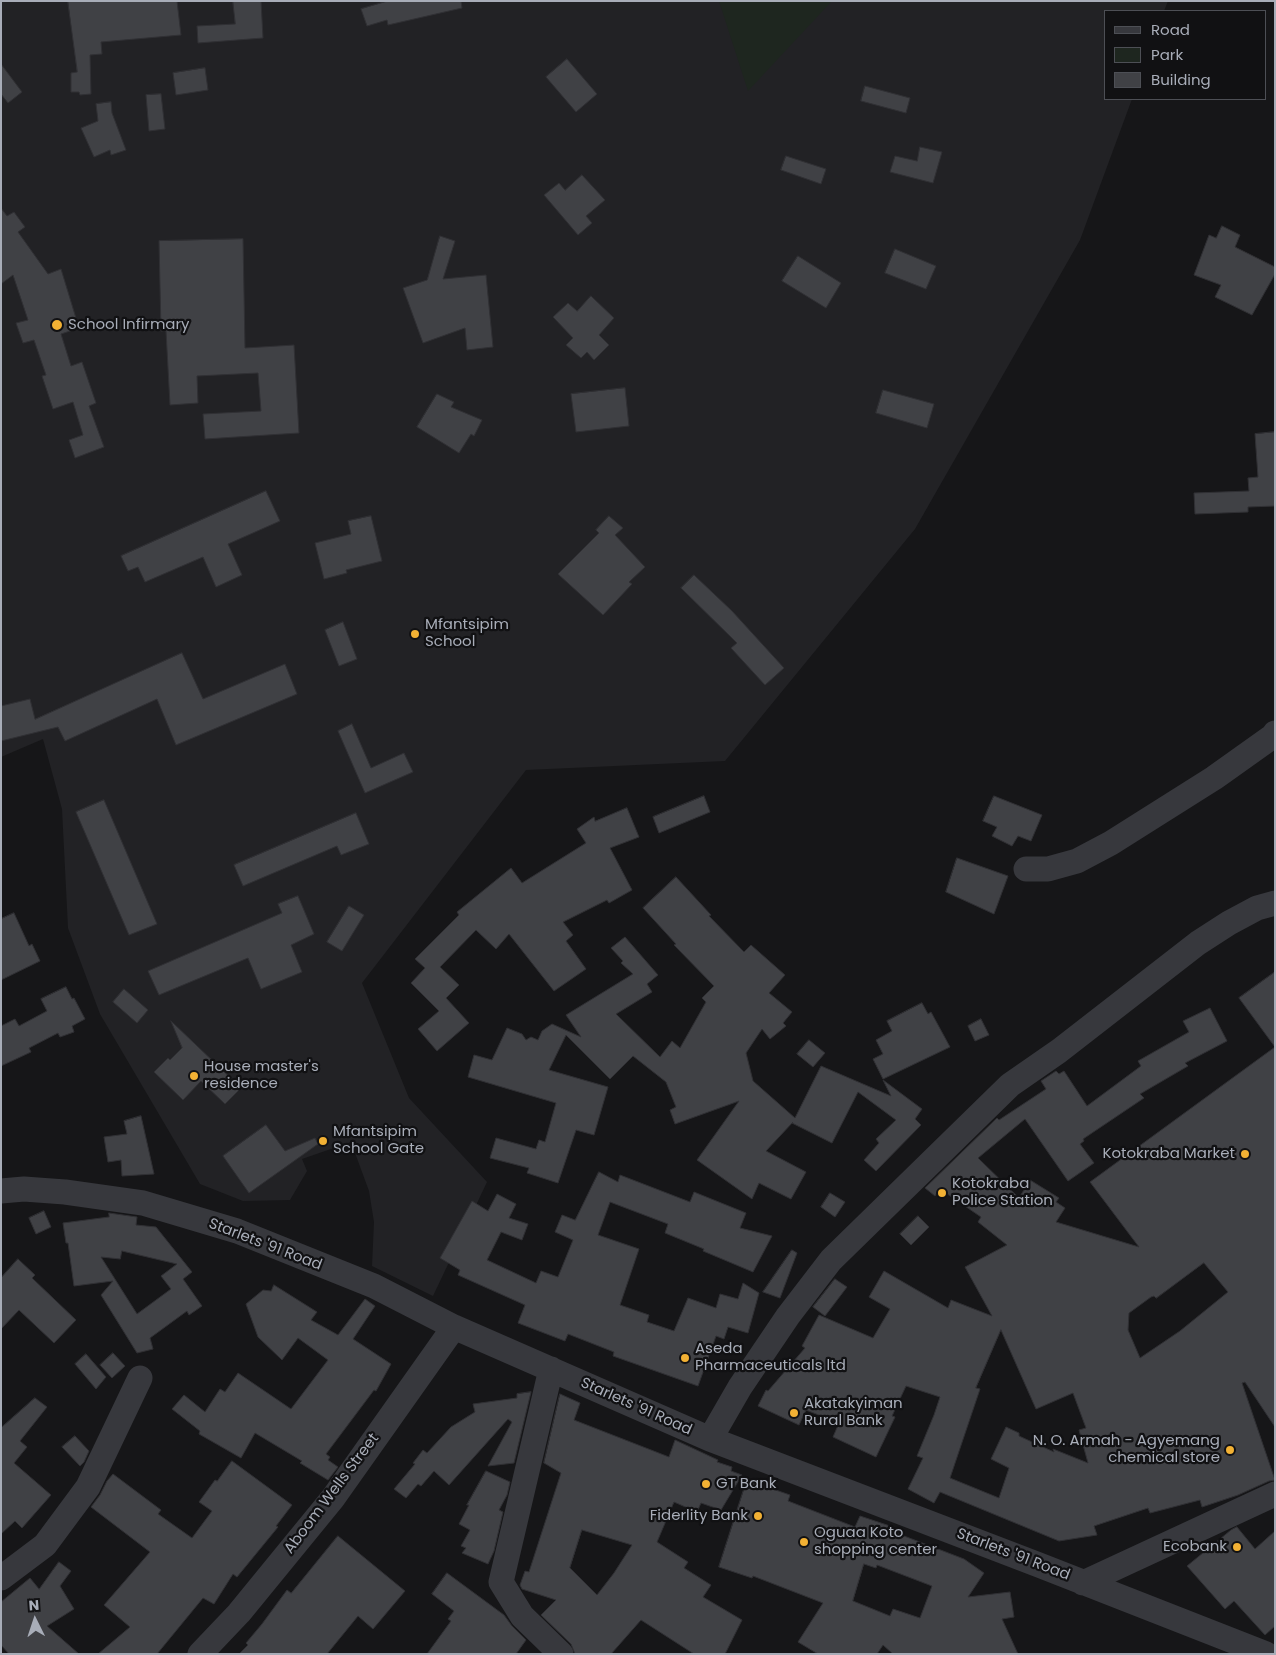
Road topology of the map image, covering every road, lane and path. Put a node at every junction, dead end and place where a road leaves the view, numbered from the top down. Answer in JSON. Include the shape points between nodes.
{"nodes":[{"id":1,"x":1274,"y":735,"type":"edge"},
{"id":2,"x":1026,"y":869,"type":"dead end"},
{"id":3,"x":1275,"y":903,"type":"edge"},
{"id":4,"x":1,"y":1191,"type":"edge"},
{"id":5,"x":454,"y":1327,"type":"junction"},
{"id":6,"x":551,"y":1369,"type":"junction"},
{"id":7,"x":140,"y":1378,"type":"dead end"},
{"id":8,"x":710,"y":1439,"type":"junction"},
{"id":9,"x":1275,"y":1494,"type":"edge"},
{"id":10,"x":1,"y":1578,"type":"edge"},
{"id":11,"x":1083,"y":1583,"type":"junction"},
{"id":12,"x":200,"y":1654,"type":"edge"},
{"id":13,"x":561,"y":1654,"type":"edge"},
{"id":14,"x":1266,"y":1654,"type":"edge"}],
"edges":[{"from":1,"to":2,"type":"street","via":[[1214,778],[1111,843],[1077,861],[1048,869]]},
{"from":3,"to":8,"type":"street","via":[[1257,908],[1198,943],[1010,1086],[832,1260],[788,1316],[740,1387]]},
{"from":4,"to":5,"type":"street","name":"Starlets '91 Road","via":[[65,1192],[153,1206],[237,1231],[374,1286]]},
{"from":5,"to":6,"type":"street","name":"Starlets '91 Road"},
{"from":5,"to":12,"type":"street","name":"Aboom Wells Street","via":[[333,1498],[239,1613]]},
{"from":6,"to":8,"type":"street","name":"Starlets '91 Road"},
{"from":6,"to":13,"type":"street","via":[[501,1582],[522,1616]]},
{"from":7,"to":10,"type":"street","via":[[88,1486],[45,1545]]},
{"from":8,"to":11,"type":"street","name":"Starlets '91 Road"},
{"from":9,"to":11,"type":"street"},
{"from":11,"to":14,"type":"street","name":"Starlets '91 Road"}]}
